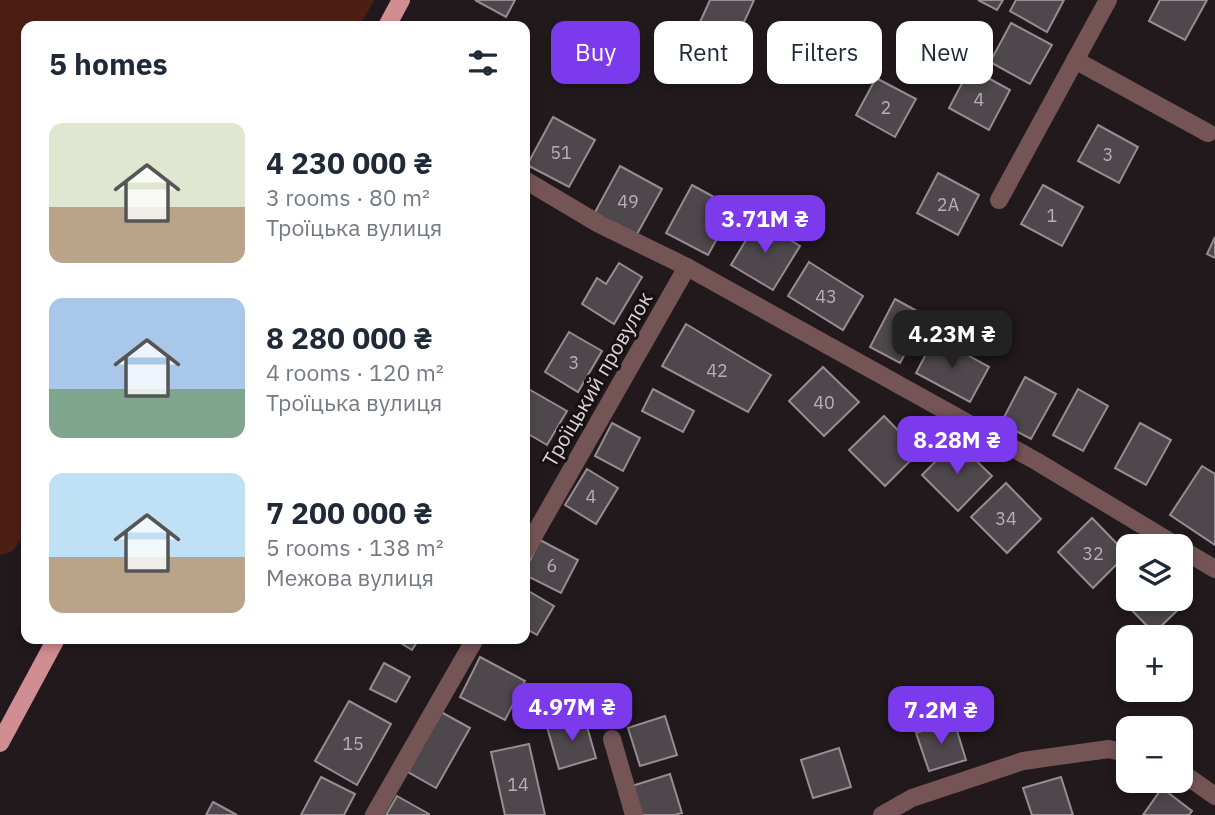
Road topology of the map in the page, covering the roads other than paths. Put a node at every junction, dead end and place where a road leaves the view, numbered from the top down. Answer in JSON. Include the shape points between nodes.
{"nodes":[{"id":1,"x":401,"y":0,"type":"edge"},
{"id":2,"x":1108,"y":0,"type":"edge"},
{"id":3,"x":390,"y":21,"type":"edge"},
{"id":4,"x":1075,"y":60,"type":"junction"},
{"id":5,"x":1208,"y":133,"type":"dead end"},
{"id":6,"x":530,"y":183,"type":"edge"},
{"id":7,"x":999,"y":200,"type":"dead end"},
{"id":8,"x":687,"y":267,"type":"junction"},
{"id":9,"x":1157,"y":534,"type":"edge"},
{"id":10,"x":530,"y":542,"type":"edge"},
{"id":11,"x":1193,"y":556,"type":"edge"},
{"id":12,"x":1215,"y":569,"type":"edge"},
{"id":13,"x":54,"y":644,"type":"edge"},
{"id":14,"x":472,"y":644,"type":"edge"},
{"id":15,"x":612,"y":739,"type":"dead end"},
{"id":16,"x":0,"y":743,"type":"edge"},
{"id":17,"x":1116,"y":751,"type":"edge"},
{"id":18,"x":1193,"y":780,"type":"edge"},
{"id":19,"x":1215,"y":796,"type":"edge"},
{"id":20,"x":374,"y":815,"type":"edge"},
{"id":21,"x":634,"y":815,"type":"edge"},
{"id":22,"x":882,"y":815,"type":"edge"}],
"edges":[{"from":1,"to":3,"type":"main road"},
{"from":2,"to":4,"type":"street"},
{"from":4,"to":5,"type":"street"},
{"from":4,"to":7,"type":"street"},
{"from":6,"to":8,"type":"street","via":[[599,225]]},
{"from":8,"to":9,"type":"street","via":[[1036,461]]},
{"from":8,"to":10,"type":"street","name":"Троїцький провулок"},
{"from":11,"to":12,"type":"street"},
{"from":13,"to":16,"type":"main road"},
{"from":14,"to":20,"type":"street"},
{"from":15,"to":21,"type":"street"},
{"from":17,"to":22,"type":"street","via":[[1023,761],[912,798]]},
{"from":18,"to":19,"type":"street"}]}
